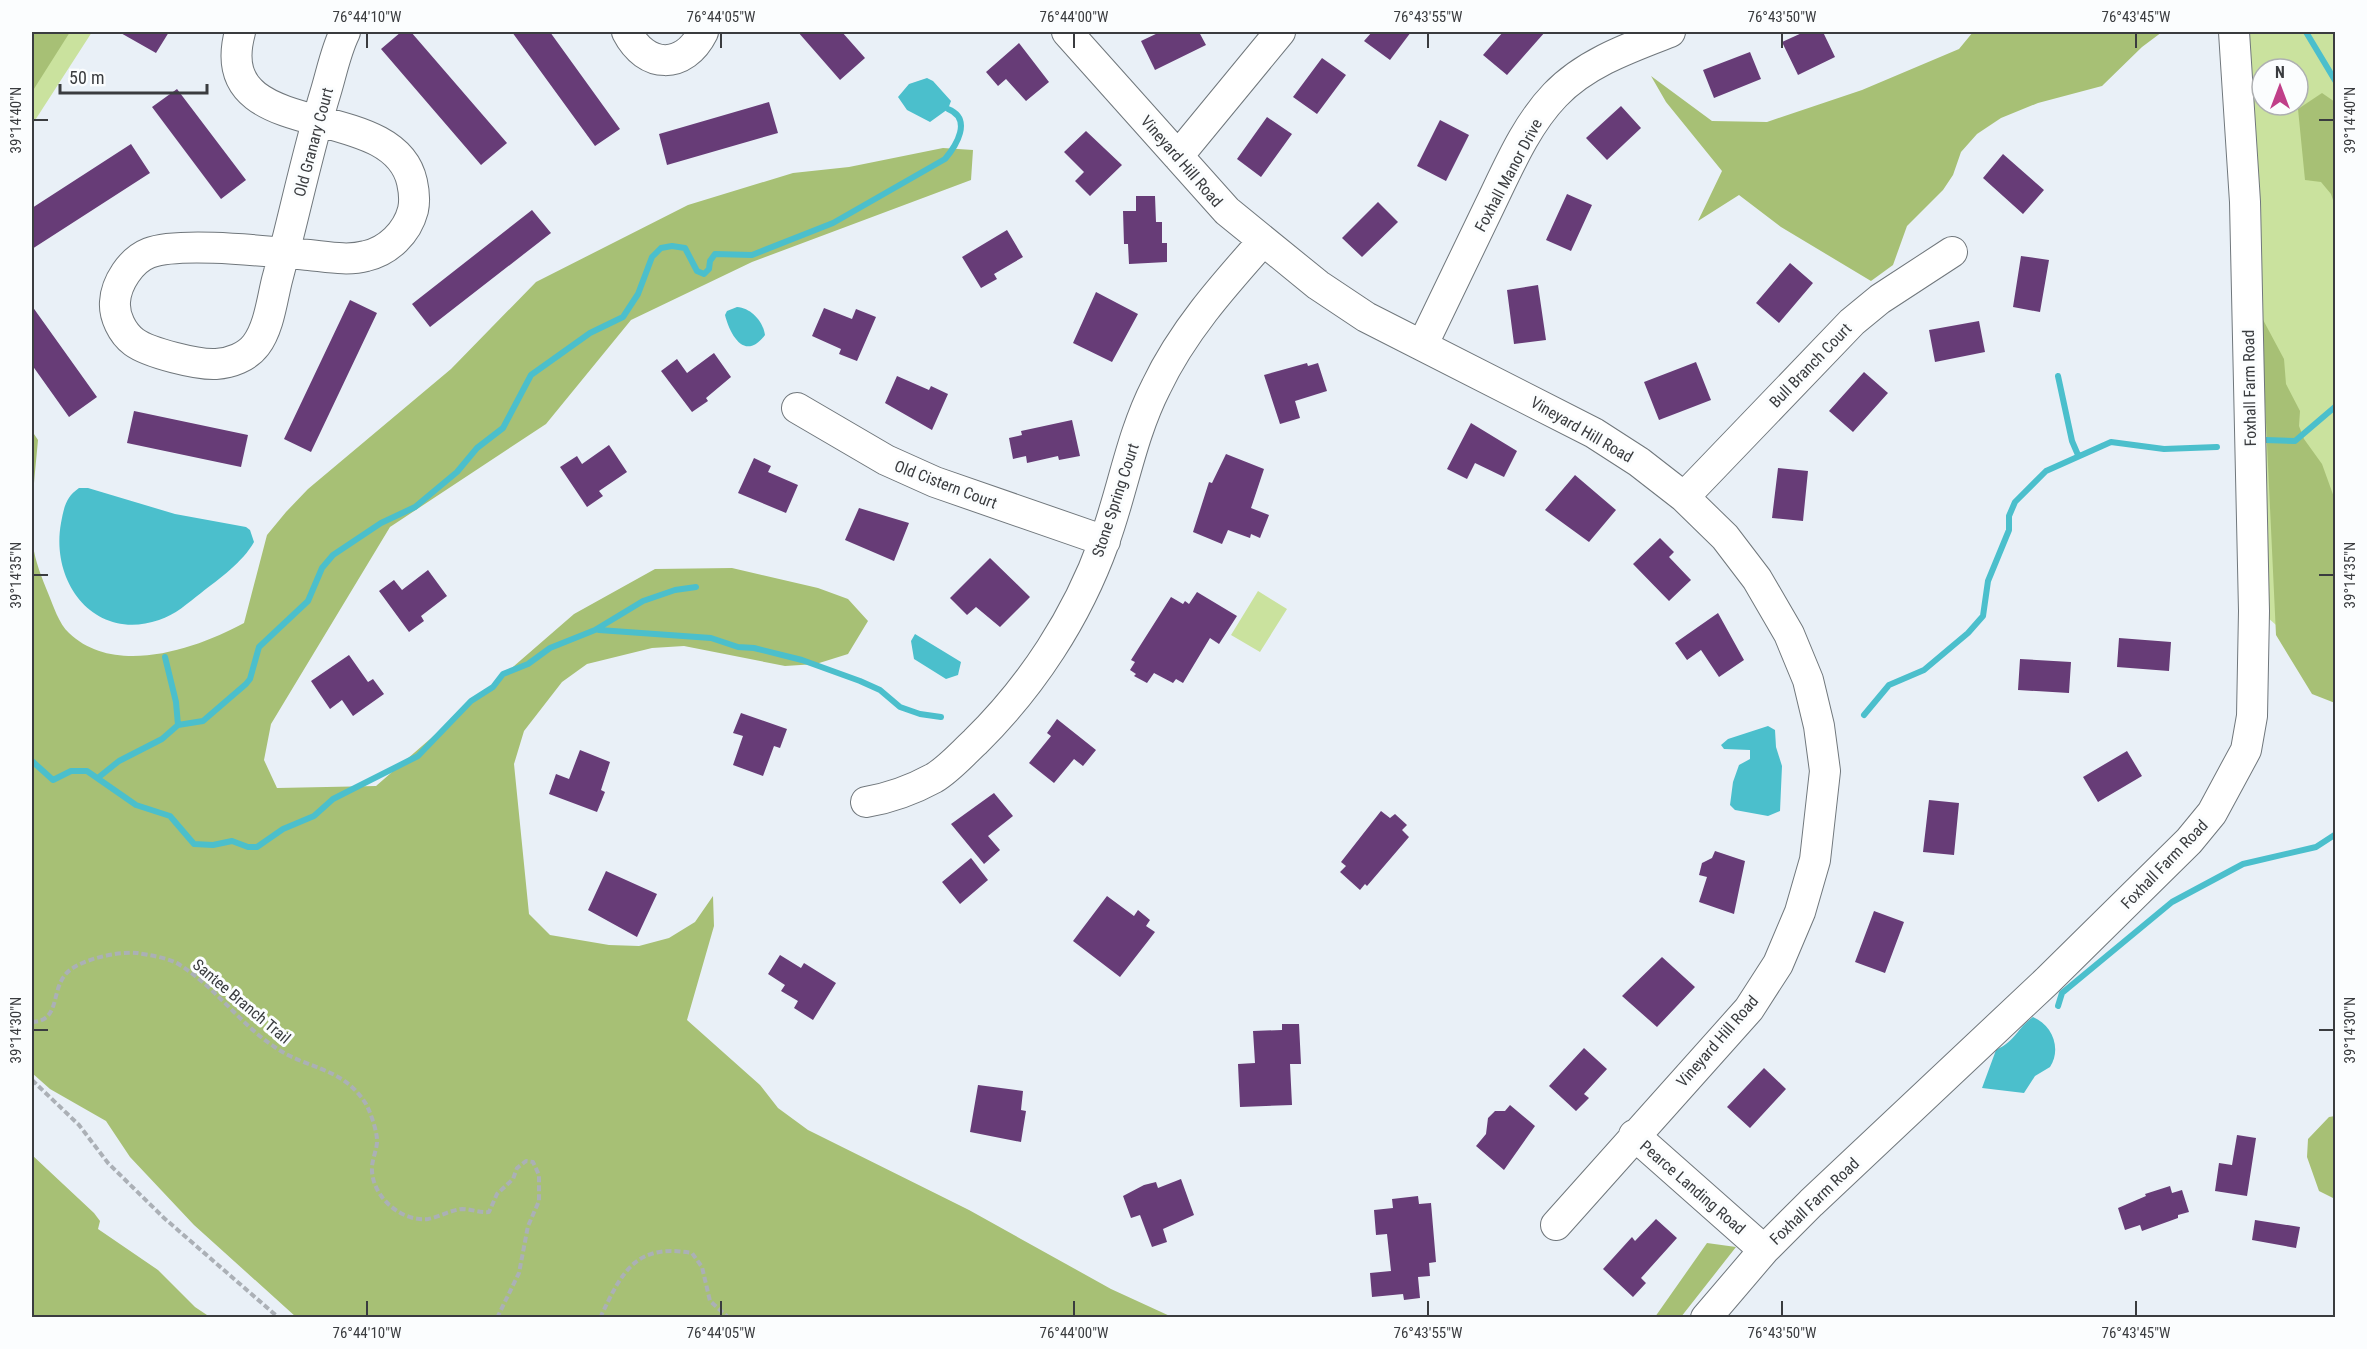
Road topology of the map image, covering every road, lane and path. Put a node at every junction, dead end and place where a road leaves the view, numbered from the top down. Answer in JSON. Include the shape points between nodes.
{"nodes":[{"id":1,"x":240,"y":32,"type":"edge"},
{"id":2,"x":345,"y":32,"type":"edge"},
{"id":3,"x":627,"y":32,"type":"edge"},
{"id":4,"x":703,"y":32,"type":"edge"},
{"id":5,"x":1067,"y":32,"type":"edge"},
{"id":6,"x":1280,"y":32,"type":"edge"},
{"id":7,"x":1670,"y":32,"type":"edge"},
{"id":8,"x":2234,"y":32,"type":"edge"},
{"id":9,"x":316,"y":121,"type":"junction"},
{"id":10,"x":1178,"y":156,"type":"junction"},
{"id":11,"x":1263,"y":241,"type":"junction"},
{"id":12,"x":1952,"y":252,"type":"dead end"},
{"id":13,"x":285,"y":253,"type":"junction"},
{"id":14,"x":1423,"y":344,"type":"junction"},
{"id":15,"x":797,"y":408,"type":"dead end"},
{"id":16,"x":1684,"y":497,"type":"junction"},
{"id":17,"x":1105,"y":541,"type":"junction"},
{"id":18,"x":866,"y":802,"type":"dead end"},
{"id":19,"x":32,"y":1022,"type":"edge"},
{"id":20,"x":32,"y":1080,"type":"edge"},
{"id":21,"x":1634,"y":1135,"type":"junction"},
{"id":22,"x":1556,"y":1225,"type":"dead end"},
{"id":23,"x":1758,"y":1244,"type":"junction"},
{"id":24,"x":279,"y":1317,"type":"edge"},
{"id":25,"x":497,"y":1317,"type":"edge"},
{"id":26,"x":600,"y":1317,"type":"edge"},
{"id":27,"x":729,"y":1317,"type":"edge"},
{"id":28,"x":1706,"y":1317,"type":"edge"}],
"edges":[{"from":1,"to":9,"type":"street","via":[[236,64],[257,98]]},
{"from":2,"to":9,"type":"street","name":"Old Granary Court"},
{"from":3,"to":4,"type":"street","via":[[642,54],[672,60],[696,44]]},
{"from":5,"to":10,"type":"street","name":"Vineyard Hill Road"},
{"from":6,"to":10,"type":"street"},
{"from":7,"to":14,"type":"street","name":"Foxhall Manor Drive","via":[[1583,72],[1555,94],[1509,167]]},
{"from":8,"to":23,"type":"street","name":"Foxhall Farm Road","via":[[2245,202],[2254,611],[2252,716],[2246,750],[2212,813],[2189,841],[2048,980]]},
{"from":9,"to":13,"type":"street","name":"Old Granary Court"},
{"from":9,"to":13,"type":"street","via":[[368,135],[387,145],[410,173],[414,208],[407,226],[378,252],[346,259]]},
{"from":10,"to":11,"type":"street","name":"Vineyard Hill Road","via":[[1227,212]]},
{"from":11,"to":14,"type":"street","name":"Vineyard Hill Road","via":[[1366,317]]},
{"from":11,"to":17,"type":"street","name":"Stone Spring Court","via":[[1198,318],[1155,387],[1134,440]]},
{"from":12,"to":16,"type":"street","name":"Bull Branch Court","via":[[1852,321]]},
{"from":13,"to":13,"type":"street","name":"Old Granary Court","via":[[185,248],[148,253],[126,271],[119,285],[117,317],[134,342],[152,351],[213,365],[232,362],[256,346],[263,333]]},
{"from":14,"to":16,"type":"street","name":"Vineyard Hill Road","via":[[1594,433]]},
{"from":15,"to":17,"type":"street","name":"Old Cistern Court","via":[[886,460],[935,482]]},
{"from":16,"to":21,"type":"street","name":"Vineyard Hill Road","via":[[1725,537],[1757,579],[1789,634],[1808,680],[1819,726],[1825,771],[1822,812],[1815,860],[1800,912],[1778,964],[1749,1009]]},
{"from":17,"to":18,"type":"street","name":"Stone Spring Court","via":[[1061,634],[1003,715],[936,777]]},
{"from":19,"to":25,"type":"path","name":"Santee Branch Trail","via":[[40,1022],[53,1010],[65,974],[95,958],[135,953],[178,963],[274,1047],[295,1060],[348,1081],[367,1106],[377,1142],[372,1168],[379,1196],[390,1207],[425,1219],[468,1209],[489,1212],[497,1194],[513,1179],[518,1168],[526,1161],[533,1162],[539,1174],[539,1201],[528,1226],[519,1273]]},
{"from":20,"to":24,"type":"path","via":[[164,1218]]},
{"from":21,"to":22,"type":"street","name":"Vineyard Hill Road"},
{"from":21,"to":23,"type":"street","name":"Pearce Landing Road"},
{"from":23,"to":28,"type":"street","name":"Foxhall Farm Road"},
{"from":26,"to":27,"type":"path","via":[[628,1266],[651,1252],[676,1251],[692,1254],[702,1267],[710,1301]]}]}
